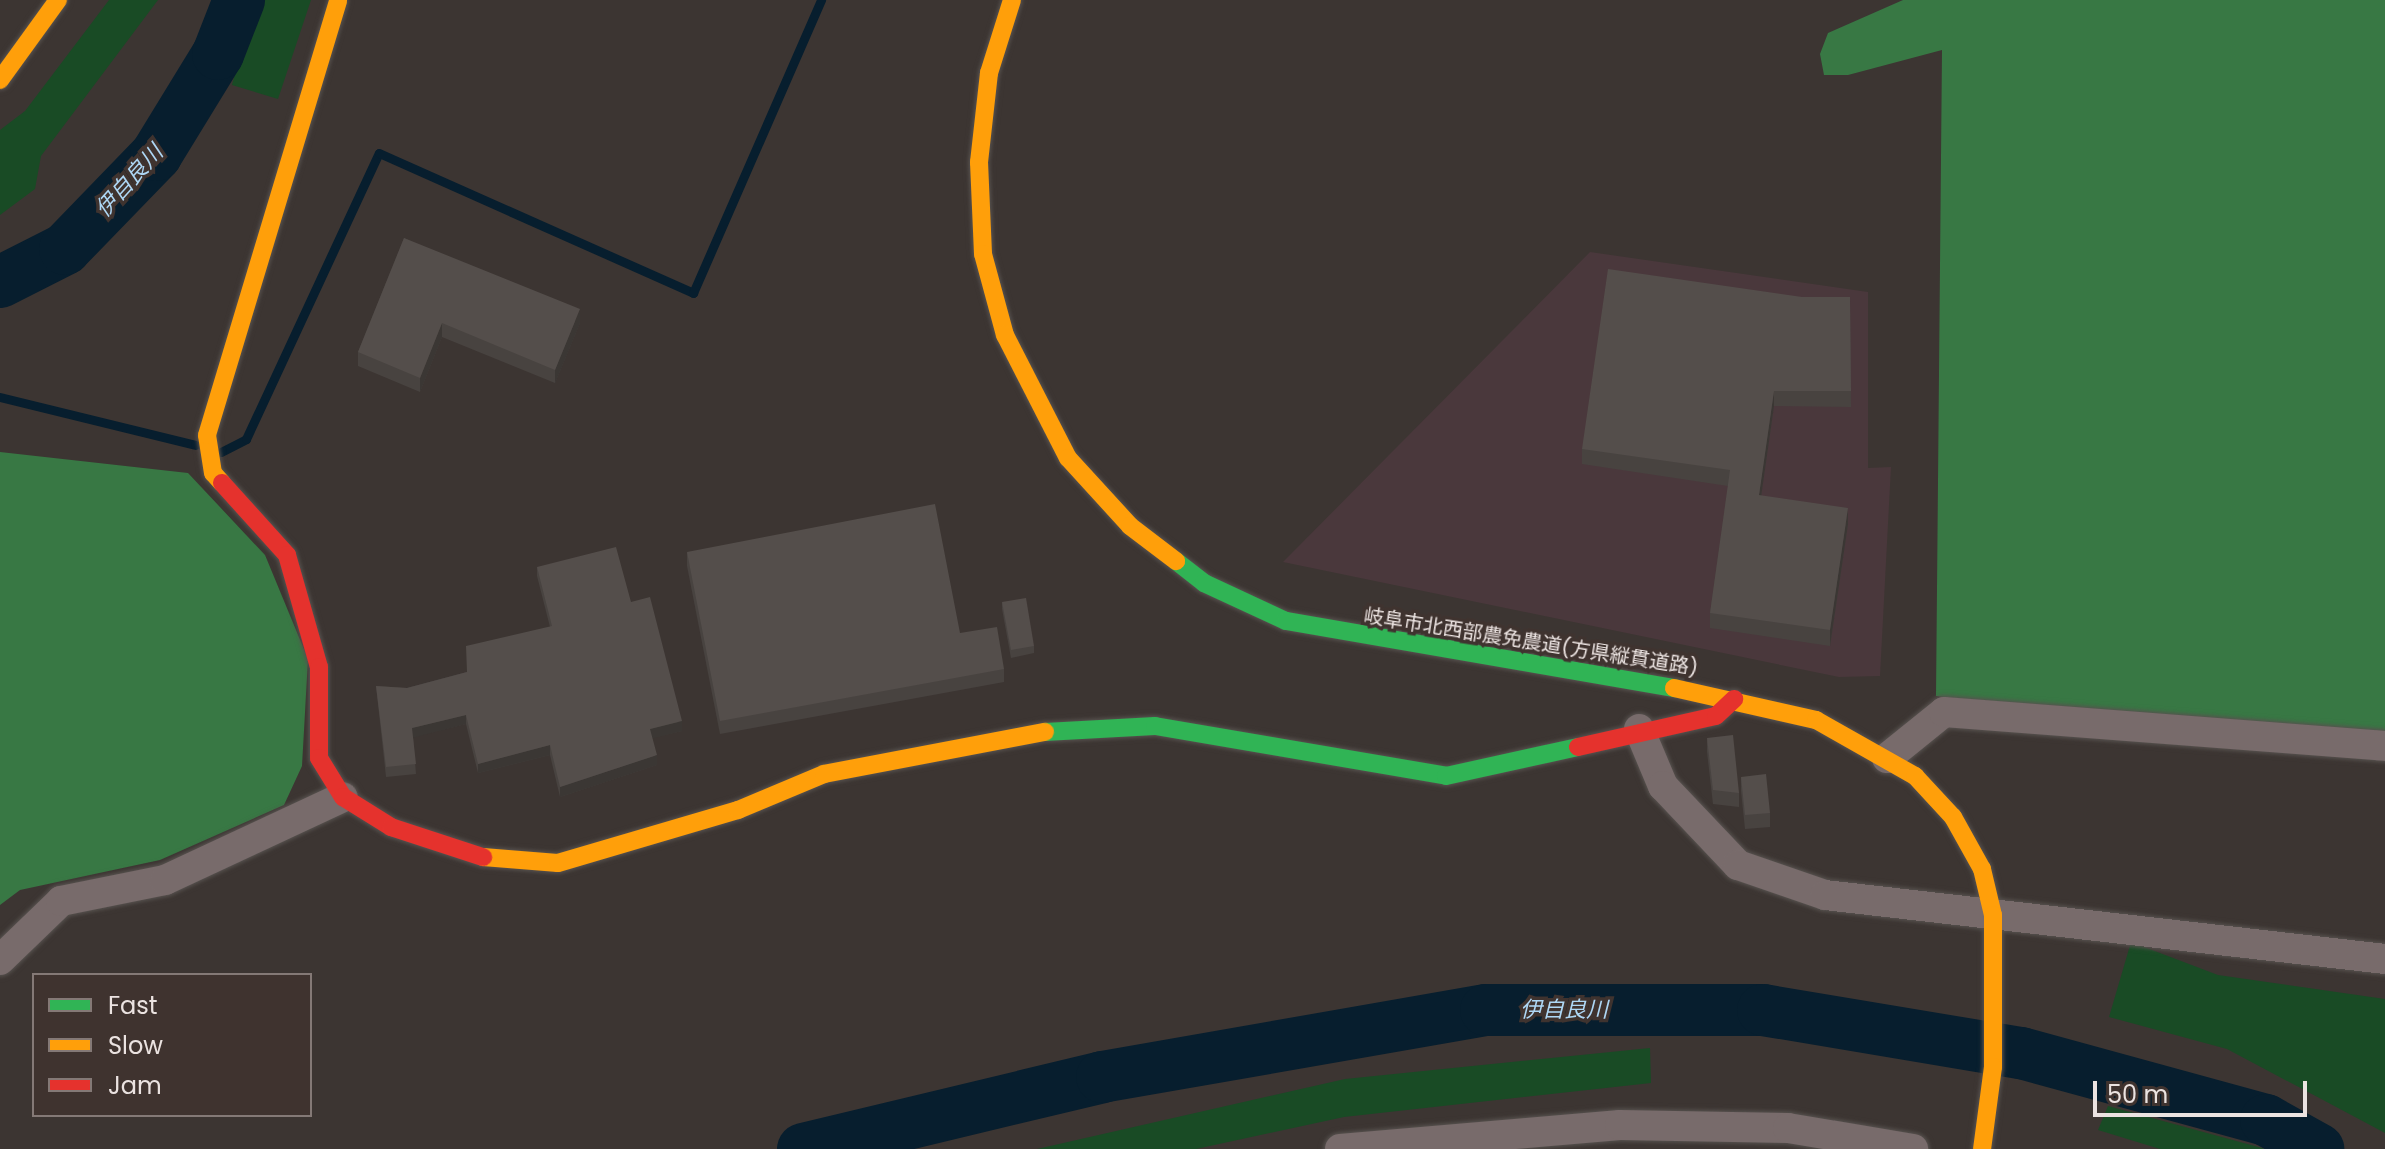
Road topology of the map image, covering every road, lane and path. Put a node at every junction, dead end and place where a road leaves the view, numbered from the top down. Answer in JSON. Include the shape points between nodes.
{"nodes":[{"id":1,"x":58,"y":0,"type":"edge"},
{"id":2,"x":338,"y":0,"type":"edge"},
{"id":3,"x":1012,"y":0,"type":"edge"},
{"id":4,"x":0,"y":80,"type":"edge"},
{"id":5,"x":1734,"y":699,"type":"junction"},
{"id":6,"x":1639,"y":729,"type":"junction"},
{"id":7,"x":2385,"y":746,"type":"edge"},
{"id":8,"x":1887,"y":758,"type":"junction"},
{"id":9,"x":343,"y":797,"type":"junction"},
{"id":10,"x":1993,"y":915,"type":"junction"},
{"id":11,"x":2385,"y":959,"type":"edge"},
{"id":12,"x":0,"y":960,"type":"edge"},
{"id":13,"x":1340,"y":1149,"type":"edge"},
{"id":14,"x":1913,"y":1149,"type":"edge"},
{"id":15,"x":1982,"y":1149,"type":"edge"}],
"edges":[{"from":1,"to":4,"type":"street"},
{"from":2,"to":9,"type":"street","via":[[207,435],[213,473],[287,555],[319,667],[319,758]]},
{"from":3,"to":5,"type":"street","name":"岐阜市北西部農免農道(方県縦貫道路)","via":[[987,88],[979,162],[983,254],[1005,335],[1034,403],[1068,458],[1130,526],[1204,583],[1286,621],[1404,647]]},
{"from":5,"to":6,"type":"street","via":[[1716,716]]},
{"from":5,"to":8,"type":"street","name":"岐阜市北西部農免農道(方県縦貫道路)","via":[[1816,720]]},
{"from":6,"to":9,"type":"street","via":[[1446,776],[1155,726],[1018,733],[824,774],[738,810],[558,863],[466,856],[391,827]]},
{"from":6,"to":10,"type":"street","via":[[1663,786],[1738,865],[1825,895]]},
{"from":7,"to":8,"type":"street","via":[[1944,712]]},
{"from":8,"to":10,"type":"street","name":"岐阜市北西部農免農道(方県縦貫道路)","via":[[1953,817],[1982,869]]},
{"from":9,"to":12,"type":"street","via":[[165,880],[61,901]]},
{"from":10,"to":11,"type":"street"},
{"from":10,"to":15,"type":"street","name":"岐阜市北西部農免農道(方県縦貫道路)","via":[[1993,1067]]},
{"from":13,"to":14,"type":"street","via":[[1620,1125],[1788,1128]]}]}
